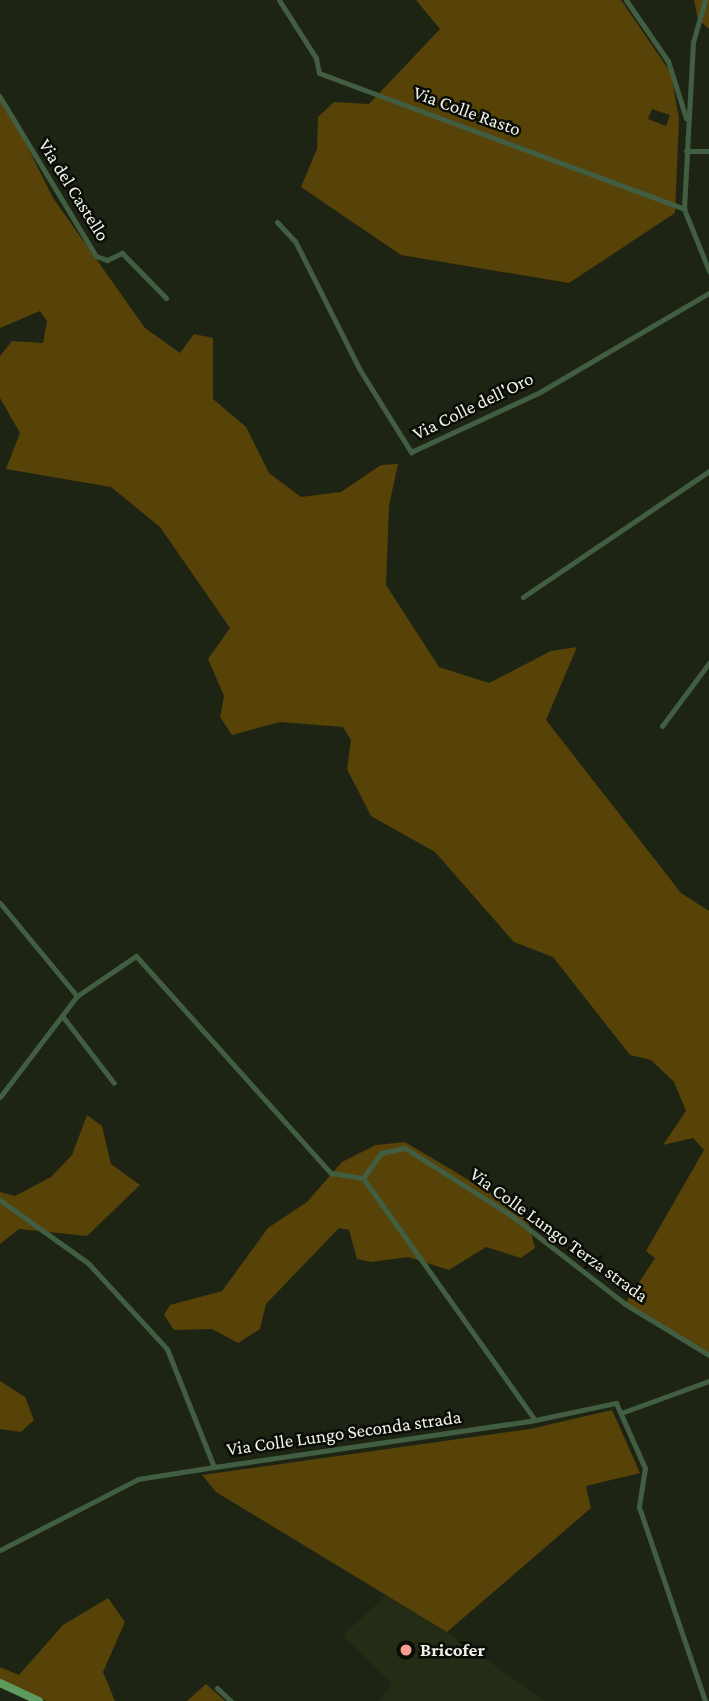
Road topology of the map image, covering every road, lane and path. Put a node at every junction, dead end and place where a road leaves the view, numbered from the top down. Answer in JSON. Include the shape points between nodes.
{"nodes":[{"id":1,"x":279,"y":0,"type":"edge"},
{"id":2,"x":626,"y":0,"type":"edge"},
{"id":3,"x":705,"y":0,"type":"edge"},
{"id":4,"x":0,"y":97,"type":"edge"},
{"id":5,"x":687,"y":135,"type":"junction"},
{"id":6,"x":686,"y":151,"type":"junction"},
{"id":7,"x":709,"y":151,"type":"edge"},
{"id":8,"x":684,"y":209,"type":"junction"},
{"id":9,"x":277,"y":222,"type":"dead end"},
{"id":10,"x":709,"y":271,"type":"edge"},
{"id":11,"x":709,"y":293,"type":"edge"},
{"id":12,"x":166,"y":298,"type":"dead end"},
{"id":13,"x":709,"y":471,"type":"edge"},
{"id":14,"x":523,"y":597,"type":"dead end"},
{"id":15,"x":709,"y":663,"type":"edge"},
{"id":16,"x":662,"y":726,"type":"dead end"},
{"id":17,"x":0,"y":903,"type":"edge"},
{"id":18,"x":77,"y":996,"type":"junction"},
{"id":19,"x":63,"y":1017,"type":"junction"},
{"id":20,"x":114,"y":1083,"type":"dead end"},
{"id":21,"x":0,"y":1097,"type":"edge"},
{"id":22,"x":363,"y":1178,"type":"junction"},
{"id":23,"x":0,"y":1200,"type":"edge"},
{"id":24,"x":709,"y":1355,"type":"edge"},
{"id":25,"x":709,"y":1381,"type":"edge"},
{"id":26,"x":621,"y":1413,"type":"junction"},
{"id":27,"x":535,"y":1420,"type":"junction"},
{"id":28,"x":214,"y":1467,"type":"junction"},
{"id":29,"x":0,"y":1550,"type":"edge"},
{"id":30,"x":0,"y":1683,"type":"edge"},
{"id":31,"x":217,"y":1688,"type":"dead end"},
{"id":32,"x":39,"y":1701,"type":"edge"},
{"id":33,"x":231,"y":1701,"type":"edge"},
{"id":34,"x":705,"y":1701,"type":"edge"}],
"edges":[{"from":1,"to":8,"type":"street","name":"Via Colle Rasto","via":[[316,58],[319,73]]},
{"from":2,"to":5,"type":"street","via":[[676,77]]},
{"from":3,"to":5,"type":"street","via":[[695,32]]},
{"from":4,"to":12,"type":"street","name":"Via del Castello","via":[[96,256],[107,260],[122,253]]},
{"from":5,"to":6,"type":"street"},
{"from":6,"to":7,"type":"street"},
{"from":6,"to":8,"type":"street"},
{"from":8,"to":10,"type":"street"},
{"from":9,"to":11,"type":"street","name":"Via Colle dell'Oro","via":[[300,249],[400,443],[414,453],[540,392]]},
{"from":13,"to":14,"type":"street"},
{"from":15,"to":16,"type":"street"},
{"from":17,"to":18,"type":"street"},
{"from":18,"to":19,"type":"street"},
{"from":18,"to":22,"type":"street","via":[[136,956],[331,1173]]},
{"from":19,"to":20,"type":"street"},
{"from":19,"to":21,"type":"street"},
{"from":22,"to":24,"type":"street","name":"Via Colle Lungo Terza strada","via":[[381,1153],[405,1148]]},
{"from":22,"to":27,"type":"street"},
{"from":23,"to":28,"type":"street","name":"Via Colle Lungo Seconda strada","via":[[88,1264],[167,1349]]},
{"from":25,"to":26,"type":"street"},
{"from":26,"to":27,"type":"street","via":[[616,1403]]},
{"from":26,"to":34,"type":"street","via":[[645,1468],[642,1518]]},
{"from":27,"to":28,"type":"street","name":"Via Colle Lungo Seconda strada"},
{"from":28,"to":29,"type":"street","via":[[138,1479]]},
{"from":30,"to":32,"type":"main road"},
{"from":31,"to":33,"type":"street"}]}
